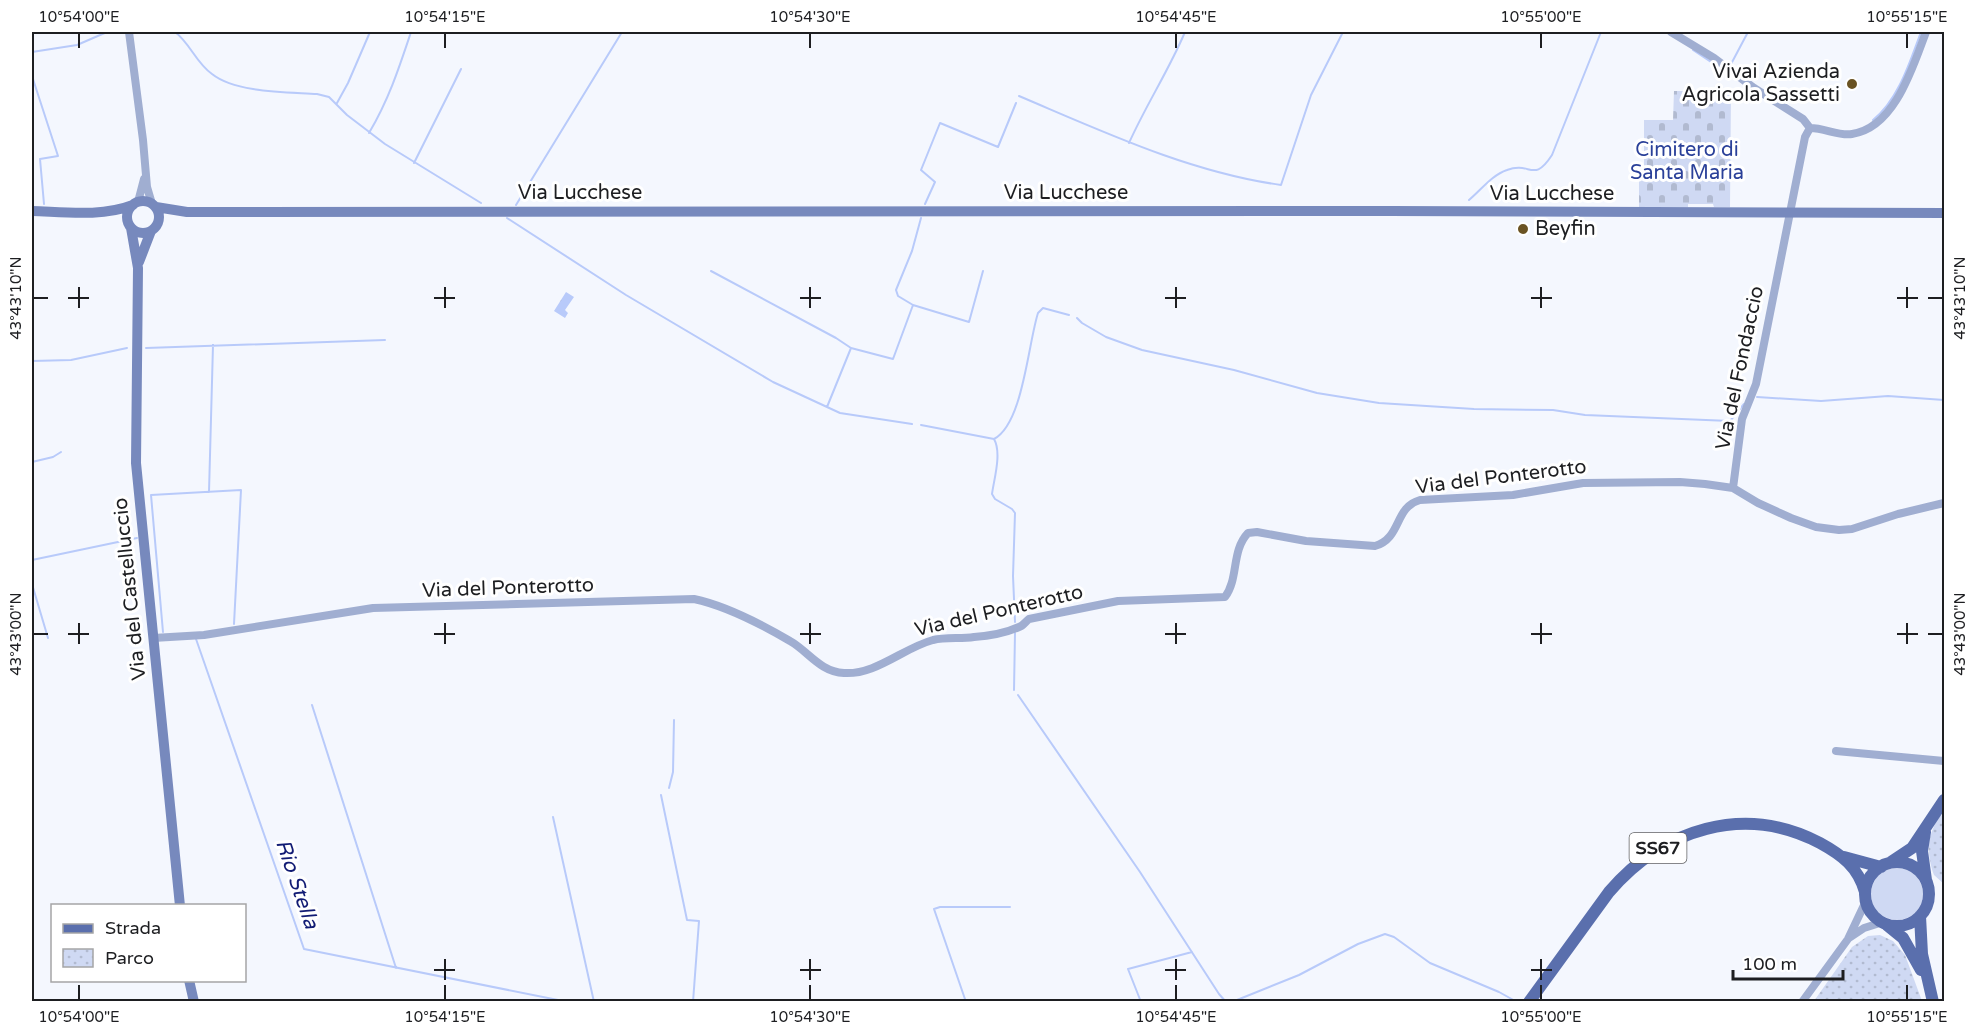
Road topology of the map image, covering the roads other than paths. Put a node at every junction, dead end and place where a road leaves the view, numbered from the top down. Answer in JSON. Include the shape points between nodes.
{"nodes":[{"id":1,"x":129,"y":32,"type":"edge"},
{"id":2,"x":1671,"y":32,"type":"edge"},
{"id":3,"x":1926,"y":32,"type":"edge"},
{"id":4,"x":1810,"y":128,"type":"junction"},
{"id":5,"x":145,"y":173,"type":"junction"},
{"id":6,"x":135,"y":204,"type":"junction"},
{"id":7,"x":154,"y":206,"type":"junction"},
{"id":8,"x":32,"y":211,"type":"edge"},
{"id":9,"x":102,"y":212,"type":"junction"},
{"id":10,"x":187,"y":212,"type":"junction"},
{"id":11,"x":1788,"y":213,"type":"junction"},
{"id":12,"x":1944,"y":213,"type":"edge"},
{"id":13,"x":131,"y":227,"type":"junction"},
{"id":14,"x":154,"y":229,"type":"junction"},
{"id":15,"x":138,"y":268,"type":"junction"},
{"id":16,"x":1733,"y":488,"type":"junction"},
{"id":17,"x":1944,"y":503,"type":"edge"},
{"id":18,"x":153,"y":638,"type":"junction"},
{"id":19,"x":1836,"y":751,"type":"dead end"},
{"id":20,"x":1944,"y":761,"type":"edge"},
{"id":21,"x":1944,"y":801,"type":"edge"},
{"id":22,"x":1926,"y":827,"type":"junction"},
{"id":23,"x":1843,"y":857,"type":"junction"},
{"id":24,"x":1884,"y":865,"type":"junction"},
{"id":25,"x":1926,"y":881,"type":"junction"},
{"id":26,"x":1866,"y":897,"type":"junction"},
{"id":27,"x":180,"y":904,"type":"edge"},
{"id":28,"x":1920,"y":916,"type":"junction"},
{"id":29,"x":1884,"y":923,"type":"junction"},
{"id":30,"x":1848,"y":939,"type":"junction"},
{"id":31,"x":189,"y":982,"type":"edge"},
{"id":32,"x":1929,"y":987,"type":"junction"},
{"id":33,"x":194,"y":1002,"type":"edge"},
{"id":34,"x":1529,"y":1002,"type":"edge"},
{"id":35,"x":1802,"y":1002,"type":"edge"},
{"id":36,"x":1933,"y":1002,"type":"edge"}],
"edges":[{"from":1,"to":5,"type":"street"},
{"from":2,"to":4,"type":"street","via":[[1803,119]]},
{"from":3,"to":4,"type":"street","via":[[1903,88],[1875,125],[1850,134]]},
{"from":4,"to":11,"type":"street","name":"Via del Fondaccio"},
{"from":5,"to":6,"type":"street"},
{"from":5,"to":7,"type":"street"},
{"from":6,"to":7,"type":"main road","name":"Via Lucchese","via":[[142,201]]},
{"from":6,"to":9,"type":"main road","name":"Via Lucchese"},
{"from":6,"to":13,"type":"main road","via":[[128,215]]},
{"from":7,"to":10,"type":"main road","name":"Via Lucchese"},
{"from":7,"to":14,"type":"main road","via":[[159,217]]},
{"from":8,"to":9,"type":"main road","name":"Via Lucchese"},
{"from":9,"to":13,"type":"main road","name":"Via Lucchese"},
{"from":10,"to":11,"type":"main road","name":"Via Lucchese"},
{"from":10,"to":14,"type":"main road","name":"Via Lucchese"},
{"from":11,"to":12,"type":"main road","name":"Via Lucchese"},
{"from":11,"to":16,"type":"street","name":"Via del Fondaccio","via":[[1756,384],[1742,419]]},
{"from":13,"to":14,"type":"main road","name":"Via Lucchese","via":[[141,233]]},
{"from":13,"to":15,"type":"main road","name":"Via del Castelluccio"},
{"from":14,"to":15,"type":"main road","name":"Via del Castelluccio"},
{"from":15,"to":18,"type":"main road","name":"Via del Castelluccio","via":[[136,463]]},
{"from":16,"to":17,"type":"street","via":[[1791,518],[1839,530]]},
{"from":16,"to":18,"type":"street","name":"Via del Ponterotto","via":[[1680,482],[1583,483],[1513,495],[1413,501],[1403,511],[1389,539],[1375,546],[1306,542],[1248,533],[1237,550],[1225,597],[1118,601],[1029,619],[1008,631],[933,640],[873,667],[844,673],[822,667],[792,642],[764,628],[694,599],[373,608],[204,635]]},
{"from":18,"to":27,"type":"main road","name":"Via del Castelluccio"},
{"from":19,"to":20,"type":"street"},
{"from":21,"to":22,"type":"main road"},
{"from":22,"to":24,"type":"main road","via":[[1906,853]]},
{"from":22,"to":25,"type":"main road","via":[[1922,851]]},
{"from":23,"to":24,"type":"main road","number":"SS67"},
{"from":23,"to":26,"type":"main road","number":"SS67","via":[[1859,875]]},
{"from":23,"to":34,"type":"main road","number":"SS67","via":[[1804,836],[1760,825],[1719,826],[1674,839],[1623,876]]},
{"from":24,"to":25,"type":"main road","number":"SS67","via":[[1899,862],[1911,866]]},
{"from":24,"to":26,"type":"main road","via":[[1868,880]]},
{"from":25,"to":28,"type":"main road","via":[[1928,899]]},
{"from":26,"to":29,"type":"main road","number":"SS67","via":[[1869,910]]},
{"from":26,"to":30,"type":"street"},
{"from":28,"to":29,"type":"main road","via":[[1904,925]]},
{"from":28,"to":32,"type":"main road"},
{"from":29,"to":30,"type":"street","via":[[1864,928]]},
{"from":29,"to":32,"type":"main road","via":[[1903,938]]},
{"from":30,"to":35,"type":"street"},
{"from":31,"to":33,"type":"main road"},
{"from":32,"to":36,"type":"main road"}]}
